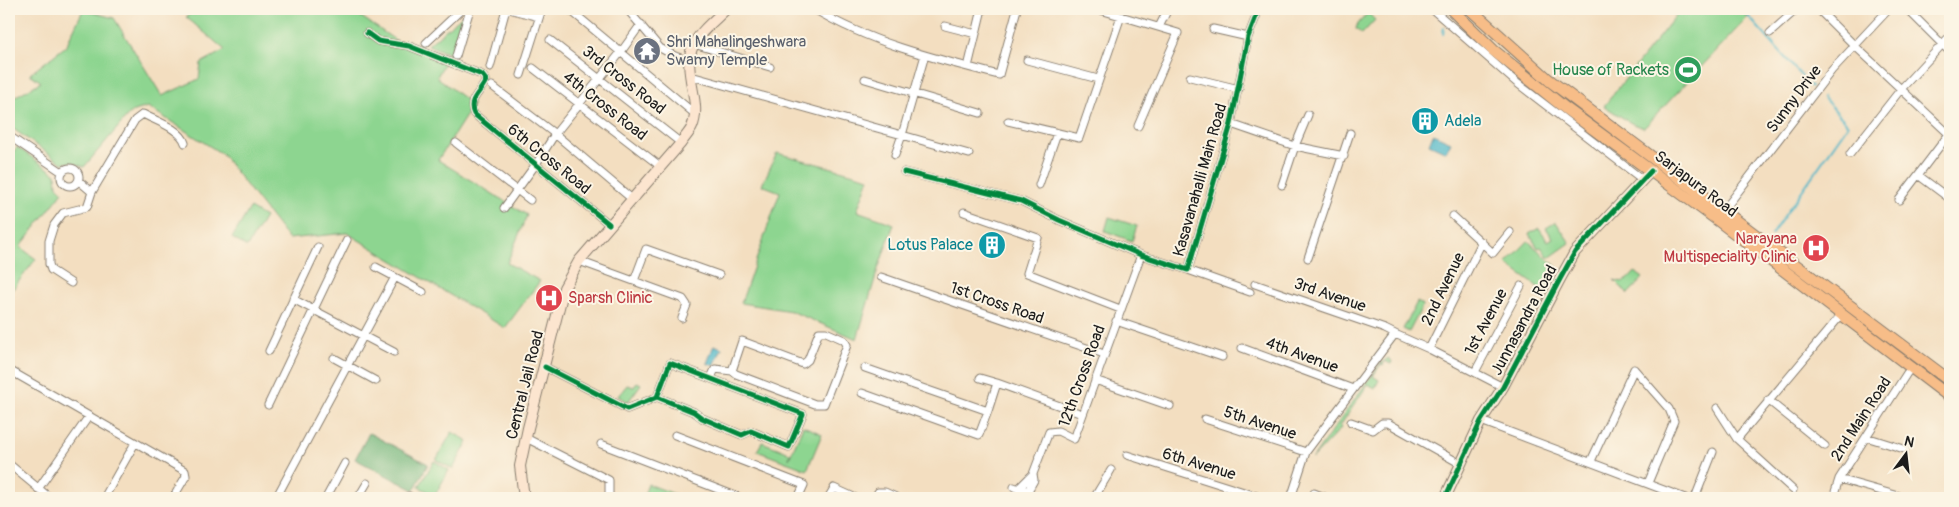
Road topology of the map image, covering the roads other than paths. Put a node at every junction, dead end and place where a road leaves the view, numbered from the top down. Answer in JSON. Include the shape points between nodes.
{"nodes":[{"id":1,"x":462,"y":9,"type":"edge"},
{"id":2,"x":470,"y":9,"type":"edge"},
{"id":3,"x":508,"y":9,"type":"edge"},
{"id":4,"x":542,"y":9,"type":"edge"},
{"id":5,"x":569,"y":9,"type":"edge"},
{"id":6,"x":627,"y":9,"type":"edge"},
{"id":7,"x":726,"y":9,"type":"edge"},
{"id":8,"x":814,"y":9,"type":"edge"},
{"id":9,"x":982,"y":9,"type":"edge"},
{"id":10,"x":1017,"y":9,"type":"edge"},
{"id":11,"x":1102,"y":9,"type":"edge"},
{"id":12,"x":1168,"y":9,"type":"edge"},
{"id":13,"x":1259,"y":9,"type":"edge"},
{"id":14,"x":1432,"y":9,"type":"edge"},
{"id":15,"x":1451,"y":9,"type":"edge"},
{"id":16,"x":1470,"y":9,"type":"edge"},
{"id":17,"x":1797,"y":9,"type":"edge"},
{"id":18,"x":1818,"y":9,"type":"edge"},
{"id":19,"x":1889,"y":9,"type":"edge"},
{"id":20,"x":1907,"y":9,"type":"edge"},
{"id":21,"x":1121,"y":16,"type":"junction"},
{"id":22,"x":539,"y":17,"type":"junction"},
{"id":23,"x":641,"y":24,"type":"junction"},
{"id":24,"x":945,"y":26,"type":"dead end"},
{"id":25,"x":1159,"y":27,"type":"junction"},
{"id":26,"x":1213,"y":29,"type":"dead end"},
{"id":27,"x":1770,"y":33,"type":"dead end"},
{"id":28,"x":367,"y":34,"type":"dead end"},
{"id":29,"x":976,"y":34,"type":"junction"},
{"id":30,"x":1950,"y":36,"type":"edge"},
{"id":31,"x":1248,"y":38,"type":"junction"},
{"id":32,"x":550,"y":40,"type":"dead end"},
{"id":33,"x":426,"y":43,"type":"dead end"},
{"id":34,"x":694,"y":44,"type":"junction"},
{"id":35,"x":1942,"y":45,"type":"junction"},
{"id":36,"x":1855,"y":46,"type":"junction"},
{"id":37,"x":621,"y":52,"type":"junction"},
{"id":38,"x":1950,"y":52,"type":"edge"},
{"id":39,"x":925,"y":54,"type":"junction"},
{"id":40,"x":1490,"y":54,"type":"junction"},
{"id":41,"x":456,"y":56,"type":"dead end"},
{"id":42,"x":1026,"y":60,"type":"dead end"},
{"id":43,"x":689,"y":61,"type":"junction"},
{"id":44,"x":490,"y":66,"type":"dead end"},
{"id":45,"x":770,"y":67,"type":"dead end"},
{"id":46,"x":968,"y":67,"type":"junction"},
{"id":47,"x":533,"y":68,"type":"dead end"},
{"id":48,"x":521,"y":75,"type":"dead end"},
{"id":49,"x":691,"y":76,"type":"junction"},
{"id":50,"x":1190,"y":77,"type":"dead end"},
{"id":51,"x":601,"y":79,"type":"junction"},
{"id":52,"x":1098,"y":79,"type":"junction"},
{"id":53,"x":865,"y":80,"type":"dead end"},
{"id":54,"x":492,"y":86,"type":"dead end"},
{"id":55,"x":1239,"y":89,"type":"junction"},
{"id":56,"x":1901,"y":89,"type":"junction"},
{"id":57,"x":913,"y":93,"type":"junction"},
{"id":58,"x":1578,"y":101,"type":"junction"},
{"id":59,"x":579,"y":104,"type":"junction"},
{"id":60,"x":1570,"y":111,"type":"junction"},
{"id":61,"x":980,"y":113,"type":"dead end"},
{"id":62,"x":695,"y":114,"type":"junction"},
{"id":63,"x":1308,"y":116,"type":"dead end"},
{"id":64,"x":1008,"y":121,"type":"dead end"},
{"id":65,"x":1231,"y":124,"type":"junction"},
{"id":66,"x":1138,"y":126,"type":"dead end"},
{"id":67,"x":1057,"y":133,"type":"junction"},
{"id":68,"x":1350,"y":133,"type":"dead end"},
{"id":69,"x":555,"y":134,"type":"junction"},
{"id":70,"x":1950,"y":134,"type":"edge"},
{"id":71,"x":902,"y":135,"type":"junction"},
{"id":72,"x":9,"y":136,"type":"edge"},
{"id":73,"x":185,"y":143,"type":"dead end"},
{"id":74,"x":456,"y":143,"type":"dead end"},
{"id":75,"x":681,"y":143,"type":"junction"},
{"id":76,"x":1295,"y":146,"type":"junction"},
{"id":77,"x":969,"y":154,"type":"dead end"},
{"id":78,"x":1850,"y":154,"type":"dead end"},
{"id":79,"x":895,"y":156,"type":"dead end"},
{"id":80,"x":1344,"y":156,"type":"junction"},
{"id":81,"x":536,"y":164,"type":"junction"},
{"id":82,"x":660,"y":166,"type":"junction"},
{"id":83,"x":1651,"y":171,"type":"junction"},
{"id":84,"x":62,"y":172,"type":"junction"},
{"id":85,"x":904,"y":172,"type":"dead end"},
{"id":86,"x":1918,"y":175,"type":"junction"},
{"id":87,"x":1643,"y":180,"type":"junction"},
{"id":88,"x":79,"y":181,"type":"junction"},
{"id":89,"x":1282,"y":185,"type":"dead end"},
{"id":90,"x":1039,"y":186,"type":"dead end"},
{"id":91,"x":517,"y":189,"type":"junction"},
{"id":92,"x":92,"y":192,"type":"junction"},
{"id":93,"x":632,"y":199,"type":"junction"},
{"id":94,"x":1950,"y":199,"type":"edge"},
{"id":95,"x":530,"y":200,"type":"dead end"},
{"id":96,"x":1899,"y":200,"type":"dead end"},
{"id":97,"x":504,"y":208,"type":"dead end"},
{"id":98,"x":1724,"y":210,"type":"junction"},
{"id":99,"x":964,"y":212,"type":"dead end"},
{"id":100,"x":1453,"y":216,"type":"dead end"},
{"id":101,"x":609,"y":224,"type":"junction"},
{"id":102,"x":1510,"y":232,"type":"dead end"},
{"id":103,"x":347,"y":240,"type":"dead end"},
{"id":104,"x":1482,"y":242,"type":"junction"},
{"id":105,"x":318,"y":247,"type":"dead end"},
{"id":106,"x":1141,"y":255,"type":"junction"},
{"id":107,"x":1308,"y":258,"type":"dead end"},
{"id":108,"x":579,"y":261,"type":"junction"},
{"id":109,"x":376,"y":267,"type":"dead end"},
{"id":110,"x":1188,"y":270,"type":"junction"},
{"id":111,"x":719,"y":274,"type":"dead end"},
{"id":112,"x":395,"y":277,"type":"junction"},
{"id":113,"x":881,"y":277,"type":"dead end"},
{"id":114,"x":634,"y":281,"type":"junction"},
{"id":115,"x":71,"y":282,"type":"dead end"},
{"id":116,"x":1255,"y":284,"type":"dead end"},
{"id":117,"x":1521,"y":286,"type":"dead end"},
{"id":118,"x":423,"y":292,"type":"dead end"},
{"id":119,"x":1250,"y":292,"type":"dead end"},
{"id":120,"x":293,"y":298,"type":"junction"},
{"id":121,"x":314,"y":308,"type":"junction"},
{"id":122,"x":1120,"y":309,"type":"junction"},
{"id":123,"x":1841,"y":315,"type":"junction"},
{"id":124,"x":682,"y":318,"type":"dead end"},
{"id":125,"x":1116,"y":321,"type":"junction"},
{"id":126,"x":1395,"y":334,"type":"junction"},
{"id":127,"x":363,"y":335,"type":"junction"},
{"id":128,"x":1242,"y":348,"type":"dead end"},
{"id":129,"x":1429,"y":348,"type":"junction"},
{"id":130,"x":268,"y":351,"type":"dead end"},
{"id":131,"x":394,"y":352,"type":"dead end"},
{"id":132,"x":1104,"y":354,"type":"junction"},
{"id":133,"x":1222,"y":357,"type":"dead end"},
{"id":134,"x":334,"y":358,"type":"dead end"},
{"id":135,"x":1920,"y":359,"type":"junction"},
{"id":136,"x":347,"y":366,"type":"junction"},
{"id":137,"x":545,"y":367,"type":"junction"},
{"id":138,"x":865,"y":368,"type":"dead end"},
{"id":139,"x":1912,"y":368,"type":"junction"},
{"id":140,"x":9,"y":370,"type":"edge"},
{"id":141,"x":732,"y":371,"type":"junction"},
{"id":142,"x":1475,"y":372,"type":"junction"},
{"id":143,"x":711,"y":378,"type":"junction"},
{"id":144,"x":980,"y":378,"type":"dead end"},
{"id":145,"x":1095,"y":380,"type":"junction"},
{"id":146,"x":376,"y":381,"type":"dead end"},
{"id":147,"x":1950,"y":381,"type":"edge"},
{"id":148,"x":997,"y":383,"type":"junction"},
{"id":149,"x":1503,"y":386,"type":"junction"},
{"id":150,"x":1353,"y":389,"type":"junction"},
{"id":151,"x":862,"y":393,"type":"dead end"},
{"id":152,"x":658,"y":397,"type":"junction"},
{"id":153,"x":1950,"y":397,"type":"edge"},
{"id":154,"x":1768,"y":400,"type":"junction"},
{"id":155,"x":268,"y":405,"type":"dead end"},
{"id":156,"x":1170,"y":406,"type":"dead end"},
{"id":157,"x":1717,"y":408,"type":"dead end"},
{"id":158,"x":988,"y":412,"type":"junction"},
{"id":159,"x":1082,"y":414,"type":"junction"},
{"id":160,"x":88,"y":416,"type":"junction"},
{"id":161,"x":1205,"y":419,"type":"dead end"},
{"id":162,"x":1481,"y":421,"type":"junction"},
{"id":163,"x":1351,"y":422,"type":"dead end"},
{"id":164,"x":675,"y":436,"type":"dead end"},
{"id":165,"x":1866,"y":437,"type":"junction"},
{"id":166,"x":526,"y":438,"type":"junction"},
{"id":167,"x":1737,"y":439,"type":"junction"},
{"id":168,"x":135,"y":444,"type":"junction"},
{"id":169,"x":601,"y":444,"type":"dead end"},
{"id":170,"x":1825,"y":446,"type":"dead end"},
{"id":171,"x":1904,"y":449,"type":"dead end"},
{"id":172,"x":1306,"y":452,"type":"junction"},
{"id":173,"x":1712,"y":452,"type":"dead end"},
{"id":174,"x":1126,"y":456,"type":"dead end"},
{"id":175,"x":1591,"y":462,"type":"junction"},
{"id":176,"x":345,"y":463,"type":"dead end"},
{"id":177,"x":9,"y":464,"type":"edge"},
{"id":178,"x":1461,"y":464,"type":"junction"},
{"id":179,"x":1111,"y":470,"type":"dead end"},
{"id":180,"x":1839,"y":479,"type":"junction"},
{"id":181,"x":367,"y":483,"type":"dead end"},
{"id":182,"x":1648,"y":483,"type":"junction"},
{"id":183,"x":1016,"y":487,"type":"dead end"},
{"id":184,"x":38,"y":489,"type":"junction"},
{"id":185,"x":1793,"y":490,"type":"dead end"},
{"id":186,"x":1314,"y":493,"type":"dead end"},
{"id":187,"x":1899,"y":496,"type":"dead end"},
{"id":188,"x":50,"y":498,"type":"edge"},
{"id":189,"x":104,"y":498,"type":"edge"},
{"id":190,"x":173,"y":498,"type":"edge"},
{"id":191,"x":276,"y":498,"type":"edge"},
{"id":192,"x":326,"y":498,"type":"edge"},
{"id":193,"x":358,"y":498,"type":"edge"},
{"id":194,"x":524,"y":498,"type":"edge"},
{"id":195,"x":609,"y":498,"type":"edge"},
{"id":196,"x":741,"y":498,"type":"edge"},
{"id":197,"x":798,"y":498,"type":"edge"},
{"id":198,"x":828,"y":498,"type":"edge"},
{"id":199,"x":856,"y":498,"type":"edge"},
{"id":200,"x":875,"y":498,"type":"edge"},
{"id":201,"x":898,"y":498,"type":"edge"},
{"id":202,"x":1094,"y":498,"type":"edge"},
{"id":203,"x":1263,"y":498,"type":"edge"},
{"id":204,"x":1291,"y":498,"type":"edge"},
{"id":205,"x":1327,"y":498,"type":"edge"},
{"id":206,"x":1445,"y":498,"type":"edge"},
{"id":207,"x":1685,"y":498,"type":"edge"},
{"id":208,"x":1695,"y":498,"type":"edge"},
{"id":209,"x":1833,"y":498,"type":"edge"}],
"edges":[{"from":1,"to":33,"type":"street"},
{"from":2,"to":41,"type":"street"},
{"from":3,"to":22,"type":"street"},
{"from":3,"to":44,"type":"street"},
{"from":4,"to":22,"type":"street"},
{"from":5,"to":37,"type":"street"},
{"from":6,"to":23,"type":"street"},
{"from":7,"to":34,"type":"main road","name":"Central Jail Road"},
{"from":8,"to":39,"type":"street","via":[[877,39]]},
{"from":9,"to":29,"type":"street"},
{"from":10,"to":46,"type":"street","via":[[999,75]]},
{"from":11,"to":21,"type":"street"},
{"from":12,"to":25,"type":"street"},
{"from":13,"to":31,"type":"street","name":"Kasavanahalli Main Road"},
{"from":14,"to":40,"type":"street"},
{"from":15,"to":40,"type":"main road","name":"Sarjapura Road"},
{"from":16,"to":58,"type":"main road","name":"Sarjapura Road","via":[[1526,60]]},
{"from":17,"to":27,"type":"street"},
{"from":18,"to":36,"type":"street"},
{"from":19,"to":36,"type":"street","name":"Sunny Drive"},
{"from":20,"to":35,"type":"street"},
{"from":21,"to":25,"type":"street"},
{"from":21,"to":52,"type":"street"},
{"from":22,"to":48,"type":"street"},
{"from":23,"to":37,"type":"street"},
{"from":23,"to":43,"type":"street","via":[[660,48]]},
{"from":24,"to":29,"type":"street"},
{"from":25,"to":66,"type":"street","via":[[1178,34]]},
{"from":26,"to":31,"type":"street"},
{"from":28,"to":81,"type":"street","name":"6th Cross Road","via":[[378,41],[409,46],[482,75],[486,80],[471,105],[474,114]]},
{"from":29,"to":46,"type":"street"},
{"from":30,"to":35,"type":"street"},
{"from":31,"to":55,"type":"street","name":"Kasavanahalli Main Road"},
{"from":32,"to":51,"type":"street","name":"3rd Cross Road"},
{"from":34,"to":43,"type":"main road","name":"Central Jail Road"},
{"from":34,"to":45,"type":"street"},
{"from":35,"to":38,"type":"street"},
{"from":35,"to":56,"type":"street"},
{"from":36,"to":56,"type":"street"},
{"from":36,"to":98,"type":"street","name":"Sunny Drive","via":[[1832,70]]},
{"from":37,"to":51,"type":"street"},
{"from":37,"to":62,"type":"street"},
{"from":39,"to":46,"type":"street"},
{"from":39,"to":57,"type":"street"},
{"from":40,"to":60,"type":"main road","name":"Sarjapura Road"},
{"from":40,"to":87,"type":"street"},
{"from":42,"to":52,"type":"street"},
{"from":43,"to":49,"type":"main road","name":"Central Jail Road"},
{"from":47,"to":59,"type":"street","name":"4th Cross Road"},
{"from":49,"to":62,"type":"main road","name":"Central Jail Road"},
{"from":49,"to":71,"type":"street"},
{"from":50,"to":55,"type":"street"},
{"from":51,"to":59,"type":"street"},
{"from":51,"to":75,"type":"street","name":"3rd Cross Road"},
{"from":52,"to":67,"type":"street","via":[[1079,138]]},
{"from":53,"to":57,"type":"street"},
{"from":54,"to":69,"type":"street"},
{"from":55,"to":65,"type":"street","name":"Kasavanahalli Main Road"},
{"from":56,"to":70,"type":"street"},
{"from":56,"to":78,"type":"street"},
{"from":57,"to":61,"type":"street"},
{"from":57,"to":71,"type":"street"},
{"from":58,"to":60,"type":"main road"},
{"from":58,"to":98,"type":"main road","name":"Sarjapura Road"},
{"from":59,"to":69,"type":"street"},
{"from":59,"to":82,"type":"street","name":"4th Cross Road"},
{"from":60,"to":83,"type":"main road","name":"Sarjapura Road"},
{"from":62,"to":75,"type":"main road","name":"Central Jail Road","via":[[692,127]]},
{"from":63,"to":76,"type":"street"},
{"from":64,"to":67,"type":"street"},
{"from":65,"to":76,"type":"street"},
{"from":65,"to":110,"type":"street","name":"Kasavanahalli Main Road"},
{"from":67,"to":90,"type":"street"},
{"from":68,"to":80,"type":"street"},
{"from":69,"to":81,"type":"street"},
{"from":69,"to":93,"type":"street"},
{"from":70,"to":86,"type":"street"},
{"from":71,"to":77,"type":"street"},
{"from":71,"to":79,"type":"street"},
{"from":72,"to":84,"type":"street"},
{"from":73,"to":92,"type":"street","via":[[179,134],[143,114],[135,120]]},
{"from":74,"to":91,"type":"street"},
{"from":75,"to":82,"type":"main road","name":"Central Jail Road"},
{"from":76,"to":80,"type":"street"},
{"from":76,"to":89,"type":"street"},
{"from":80,"to":107,"type":"street"},
{"from":81,"to":91,"type":"street"},
{"from":81,"to":101,"type":"street","name":"6th Cross Road"},
{"from":82,"to":93,"type":"main road","name":"Central Jail Road"},
{"from":83,"to":87,"type":"main road","name":"Junnasandra Road"},
{"from":83,"to":123,"type":"main road","name":"Sarjapura Road"},
{"from":84,"to":88,"type":"street","via":[[70,168],[76,170],[80,175]]},
{"from":84,"to":88,"type":"street","via":[[66,186],[75,186]]},
{"from":85,"to":106,"type":"street","name":"Kasavanahalli Main Road","via":[[1021,201]]},
{"from":86,"to":94,"type":"street"},
{"from":86,"to":96,"type":"street"},
{"from":87,"to":149,"type":"main road","name":"Junnasandra Road","via":[[1575,252]]},
{"from":88,"to":92,"type":"street"},
{"from":91,"to":95,"type":"street"},
{"from":91,"to":97,"type":"street"},
{"from":92,"to":115,"type":"street","via":[[88,206],[63,213],[49,241],[51,270]]},
{"from":93,"to":101,"type":"main road","name":"Central Jail Road"},
{"from":98,"to":135,"type":"main road","name":"Sarjapura Road"},
{"from":99,"to":122,"type":"street","via":[[1038,238],[1027,273]]},
{"from":100,"to":104,"type":"street","name":"2nd Avenue"},
{"from":101,"to":108,"type":"main road","name":"Central Jail Road"},
{"from":102,"to":104,"type":"street","name":"2nd Avenue","via":[[1493,253]]},
{"from":103,"to":121,"type":"street"},
{"from":104,"to":129,"type":"street","name":"2nd Avenue"},
{"from":105,"to":120,"type":"street"},
{"from":106,"to":110,"type":"street","name":"Kasavanahalli Main Road"},
{"from":106,"to":122,"type":"street","name":"12th Cross Road"},
{"from":108,"to":114,"type":"street"},
{"from":108,"to":137,"type":"main road","name":"Central Jail Road","via":[[564,288]]},
{"from":109,"to":112,"type":"street"},
{"from":110,"to":119,"type":"street"},
{"from":111,"to":114,"type":"street","via":[[646,249]]},
{"from":112,"to":118,"type":"street"},
{"from":112,"to":127,"type":"street"},
{"from":113,"to":132,"type":"street","name":"1st Cross Road"},
{"from":114,"to":124,"type":"street","via":[[683,299],[687,305]]},
{"from":116,"to":126,"type":"street","name":"3rd Avenue"},
{"from":117,"to":142,"type":"street","name":"1st Avenue"},
{"from":120,"to":121,"type":"street"},
{"from":120,"to":130,"type":"street"},
{"from":121,"to":127,"type":"street"},
{"from":121,"to":155,"type":"street"},
{"from":122,"to":125,"type":"street","name":"12th Cross Road"},
{"from":123,"to":139,"type":"main road","name":"Sarjapura Road"},
{"from":123,"to":154,"type":"street"},
{"from":125,"to":132,"type":"street","name":"12th Cross Road"},
{"from":125,"to":133,"type":"street"},
{"from":126,"to":129,"type":"street","name":"3rd Avenue"},
{"from":126,"to":150,"type":"street"},
{"from":127,"to":131,"type":"street"},
{"from":127,"to":136,"type":"street"},
{"from":128,"to":150,"type":"street","name":"4th Avenue"},
{"from":129,"to":142,"type":"street","name":"3rd Avenue"},
{"from":132,"to":145,"type":"street","name":"12th Cross Road"},
{"from":134,"to":136,"type":"street"},
{"from":135,"to":139,"type":"street","name":"2nd Main Road"},
{"from":135,"to":147,"type":"main road","name":"Sarjapura Road"},
{"from":136,"to":146,"type":"street"},
{"from":136,"to":191,"type":"street"},
{"from":137,"to":152,"type":"street","via":[[627,409]]},
{"from":137,"to":166,"type":"main road","name":"Central Jail Road"},
{"from":138,"to":158,"type":"street"},
{"from":139,"to":153,"type":"main road","name":"Sarjapura Road"},
{"from":139,"to":165,"type":"street","name":"2nd Main Road"},
{"from":140,"to":160,"type":"street"},
{"from":141,"to":141,"type":"street","via":[[742,341],[803,364],[808,360],[819,332],[844,340],[847,345],[824,404],[815,404]]},
{"from":141,"to":143,"type":"street","via":[[715,369]]},
{"from":142,"to":149,"type":"street","name":"3rd Avenue"},
{"from":143,"to":152,"type":"street","via":[[670,363]]},
{"from":143,"to":152,"type":"street","via":[[803,414],[788,447],[751,431],[742,435]]},
{"from":144,"to":148,"type":"street"},
{"from":145,"to":156,"type":"street"},
{"from":145,"to":159,"type":"street","name":"12th Cross Road"},
{"from":148,"to":158,"type":"street"},
{"from":148,"to":159,"type":"street"},
{"from":149,"to":162,"type":"main road","name":"Junnasandra Road"},
{"from":150,"to":172,"type":"street"},
{"from":151,"to":158,"type":"street","via":[[979,435]]},
{"from":154,"to":167,"type":"street"},
{"from":154,"to":170,"type":"street"},
{"from":157,"to":167,"type":"street"},
{"from":159,"to":183,"type":"street","name":"12th Cross Road","via":[[1074,439],[1058,431],[1049,432],[1033,474]]},
{"from":160,"to":168,"type":"street"},
{"from":160,"to":184,"type":"street"},
{"from":161,"to":172,"type":"street","name":"5th Avenue"},
{"from":162,"to":175,"type":"street"},
{"from":162,"to":178,"type":"main road","name":"Junnasandra Road"},
{"from":163,"to":178,"type":"street","via":[[1373,430],[1382,423],[1388,423]]},
{"from":164,"to":197,"type":"street","via":[[804,485]]},
{"from":165,"to":171,"type":"street"},
{"from":165,"to":180,"type":"street","name":"2nd Main Road"},
{"from":166,"to":194,"type":"main road","name":"Central Jail Road","via":[[520,466]]},
{"from":166,"to":195,"type":"street","via":[[609,480]]},
{"from":167,"to":185,"type":"street"},
{"from":168,"to":189,"type":"street"},
{"from":168,"to":190,"type":"street","via":[[185,471],[186,476]]},
{"from":169,"to":196,"type":"street"},
{"from":172,"to":204,"type":"street"},
{"from":173,"to":208,"type":"street"},
{"from":174,"to":203,"type":"street","name":"6th Avenue"},
{"from":175,"to":182,"type":"street"},
{"from":175,"to":182,"type":"street","via":[[1634,369],[1669,409],[1674,421]]},
{"from":176,"to":192,"type":"street"},
{"from":177,"to":184,"type":"street"},
{"from":178,"to":206,"type":"main road","name":"Junnasandra Road"},
{"from":179,"to":202,"type":"street"},
{"from":180,"to":187,"type":"street"},
{"from":180,"to":209,"type":"street","name":"2nd Main Road"},
{"from":181,"to":193,"type":"street"},
{"from":182,"to":207,"type":"street"},
{"from":184,"to":188,"type":"street"},
{"from":186,"to":205,"type":"street"},
{"from":198,"to":199,"type":"street","via":[[834,488]]},
{"from":200,"to":201,"type":"street","via":[[878,492],[885,492]]}]}
